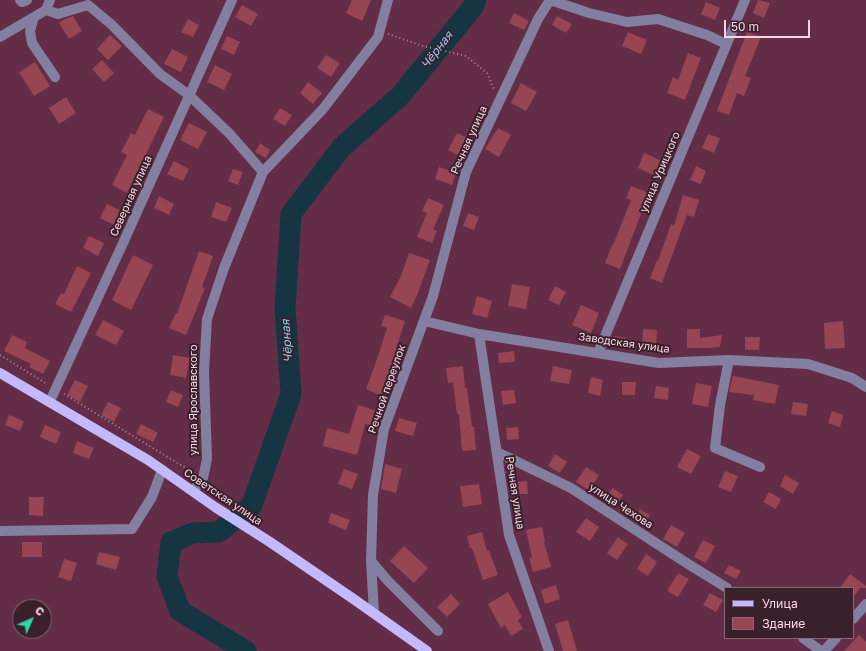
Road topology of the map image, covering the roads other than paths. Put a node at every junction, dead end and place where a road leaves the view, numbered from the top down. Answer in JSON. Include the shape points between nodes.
{"nodes":[{"id":1,"x":20,"y":0,"type":"edge"},
{"id":2,"x":27,"y":0,"type":"edge"},
{"id":3,"x":50,"y":0,"type":"edge"},
{"id":4,"x":232,"y":0,"type":"edge"},
{"id":5,"x":388,"y":0,"type":"edge"},
{"id":6,"x":550,"y":0,"type":"edge"},
{"id":7,"x":745,"y":0,"type":"edge"},
{"id":8,"x":46,"y":10,"type":"junction"},
{"id":9,"x":34,"y":17,"type":"junction"},
{"id":10,"x":0,"y":37,"type":"edge"},
{"id":11,"x":726,"y":44,"type":"junction"},
{"id":12,"x":55,"y":77,"type":"dead end"},
{"id":13,"x":189,"y":95,"type":"junction"},
{"id":14,"x":263,"y":172,"type":"junction"},
{"id":15,"x":424,"y":321,"type":"junction"},
{"id":16,"x":479,"y":334,"type":"junction"},
{"id":17,"x":598,"y":353,"type":"junction"},
{"id":18,"x":729,"y":360,"type":"junction"},
{"id":19,"x":0,"y":373,"type":"edge"},
{"id":20,"x":866,"y":387,"type":"edge"},
{"id":21,"x":50,"y":401,"type":"junction"},
{"id":22,"x":497,"y":452,"type":"junction"},
{"id":23,"x":760,"y":468,"type":"dead end"},
{"id":24,"x":162,"y":470,"type":"junction"},
{"id":25,"x":193,"y":492,"type":"junction"},
{"id":26,"x":0,"y":532,"type":"edge"},
{"id":27,"x":371,"y":561,"type":"junction"},
{"id":28,"x":725,"y":587,"type":"edge"},
{"id":29,"x":866,"y":604,"type":"edge"},
{"id":30,"x":374,"y":614,"type":"junction"},
{"id":31,"x":854,"y":618,"type":"edge"},
{"id":32,"x":438,"y":631,"type":"dead end"},
{"id":33,"x":806,"y":639,"type":"edge"},
{"id":34,"x":835,"y":639,"type":"edge"},
{"id":35,"x":826,"y":650,"type":"edge"},
{"id":36,"x":427,"y":651,"type":"edge"},
{"id":37,"x":549,"y":651,"type":"edge"}],
"edges":[{"from":1,"to":2,"type":"street"},
{"from":3,"to":8,"type":"street"},
{"from":4,"to":13,"type":"street","name":"Северная улица"},
{"from":5,"to":14,"type":"street","name":"улица Ярославского","via":[[378,37],[323,109]]},
{"from":6,"to":11,"type":"street","via":[[627,22],[658,19]]},
{"from":6,"to":15,"type":"street","name":"Речная улица","via":[[538,19],[466,172],[434,296]]},
{"from":7,"to":11,"type":"street","name":"улица Урицкого"},
{"from":8,"to":9,"type":"street"},
{"from":8,"to":13,"type":"street","via":[[58,14],[88,5],[111,24],[160,74]]},
{"from":9,"to":10,"type":"street"},
{"from":9,"to":12,"type":"street","via":[[30,31],[32,43]]},
{"from":11,"to":17,"type":"street","name":"улица Урицкого"},
{"from":13,"to":14,"type":"street"},
{"from":13,"to":21,"type":"street","name":"Северная улица"},
{"from":14,"to":25,"type":"street","name":"улица Ярославского","via":[[224,268],[207,319],[204,372],[207,459],[203,478]]},
{"from":15,"to":16,"type":"street","name":"Заводская улица"},
{"from":15,"to":27,"type":"street","name":"Речной переулок","via":[[384,429],[373,495]]},
{"from":16,"to":17,"type":"street","name":"Заводская улица"},
{"from":16,"to":22,"type":"street","name":"Речная улица"},
{"from":17,"to":18,"type":"street","name":"Заводская улица","via":[[659,363]]},
{"from":18,"to":20,"type":"street","name":"Заводская улица","via":[[808,364],[852,378]]},
{"from":18,"to":23,"type":"street","via":[[715,448]]},
{"from":19,"to":21,"type":"main road","name":"Советская улица"},
{"from":21,"to":24,"type":"main road","name":"Советская улица"},
{"from":22,"to":28,"type":"street","name":"улица Чехова","via":[[571,488]]},
{"from":22,"to":37,"type":"street","name":"Речная улица","via":[[509,535]]},
{"from":24,"to":25,"type":"main road","name":"Советская улица"},
{"from":24,"to":26,"type":"street","via":[[152,497],[132,529]]},
{"from":25,"to":30,"type":"main road","name":"Советская улица"},
{"from":27,"to":30,"type":"street","name":"Речной переулок"},
{"from":27,"to":32,"type":"street"},
{"from":29,"to":31,"type":"street"},
{"from":30,"to":36,"type":"main road","name":"Советская улица"},
{"from":33,"to":35,"type":"street"},
{"from":34,"to":35,"type":"street"}]}
